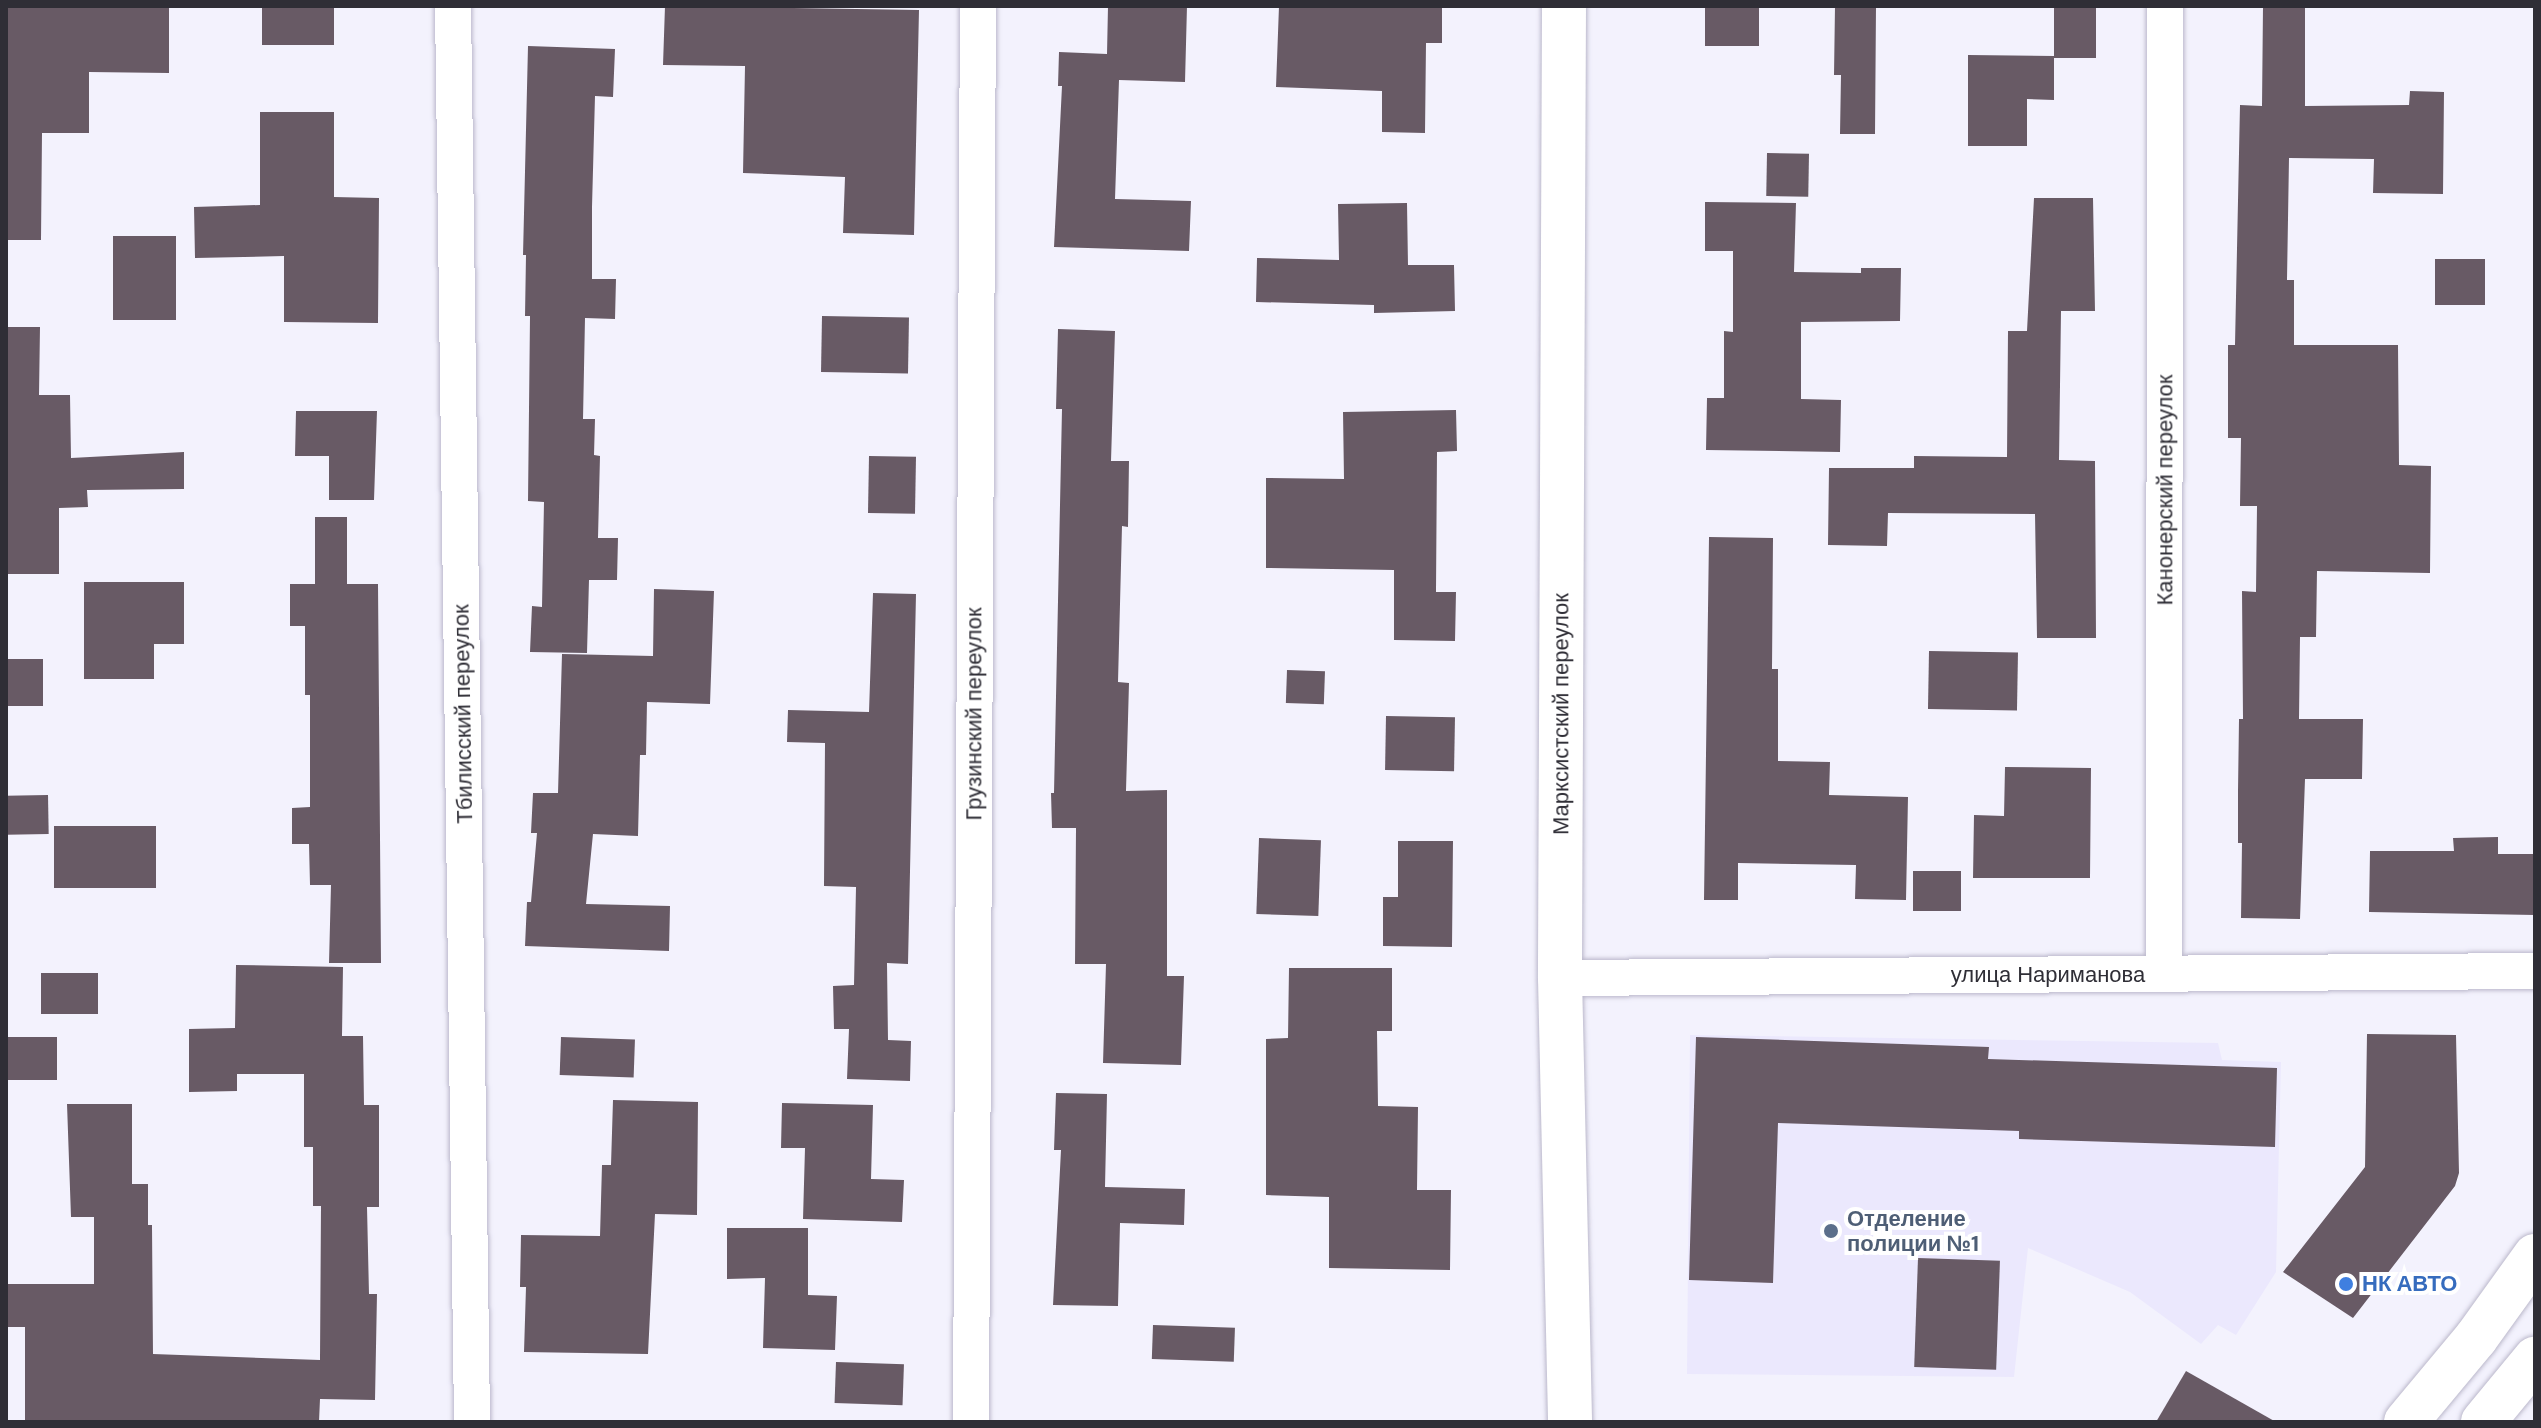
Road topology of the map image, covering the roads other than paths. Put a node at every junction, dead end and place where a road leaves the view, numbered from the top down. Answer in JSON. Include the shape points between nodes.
{"nodes":[{"id":1,"x":453,"y":6,"type":"edge"},
{"id":2,"x":978,"y":6,"type":"edge"},
{"id":3,"x":1564,"y":6,"type":"edge"},
{"id":4,"x":2165,"y":6,"type":"edge"},
{"id":5,"x":2535,"y":971,"type":"edge"},
{"id":6,"x":2164,"y":974,"type":"junction"},
{"id":7,"x":1560,"y":978,"type":"junction"},
{"id":8,"x":2535,"y":1256,"type":"edge"},
{"id":9,"x":2535,"y":1359,"type":"edge"},
{"id":10,"x":472,"y":1422,"type":"edge"},
{"id":11,"x":971,"y":1422,"type":"edge"},
{"id":12,"x":1570,"y":1422,"type":"edge"},
{"id":13,"x":2406,"y":1422,"type":"edge"},
{"id":14,"x":2483,"y":1422,"type":"edge"}],
"edges":[{"from":1,"to":10,"type":"street","name":"Тбилисский переулок"},
{"from":2,"to":11,"type":"street","name":"Грузинский переулок"},
{"from":3,"to":7,"type":"street","name":"Марксистский переулок"},
{"from":4,"to":6,"type":"street","name":"Канонерский переулок"},
{"from":5,"to":6,"type":"street","name":"улица Нариманова"},
{"from":6,"to":7,"type":"street","name":"улица Нариманова"},
{"from":7,"to":12,"type":"street","name":"Марксистский переулок"},
{"from":8,"to":13,"type":"street"},
{"from":9,"to":14,"type":"street"}]}
